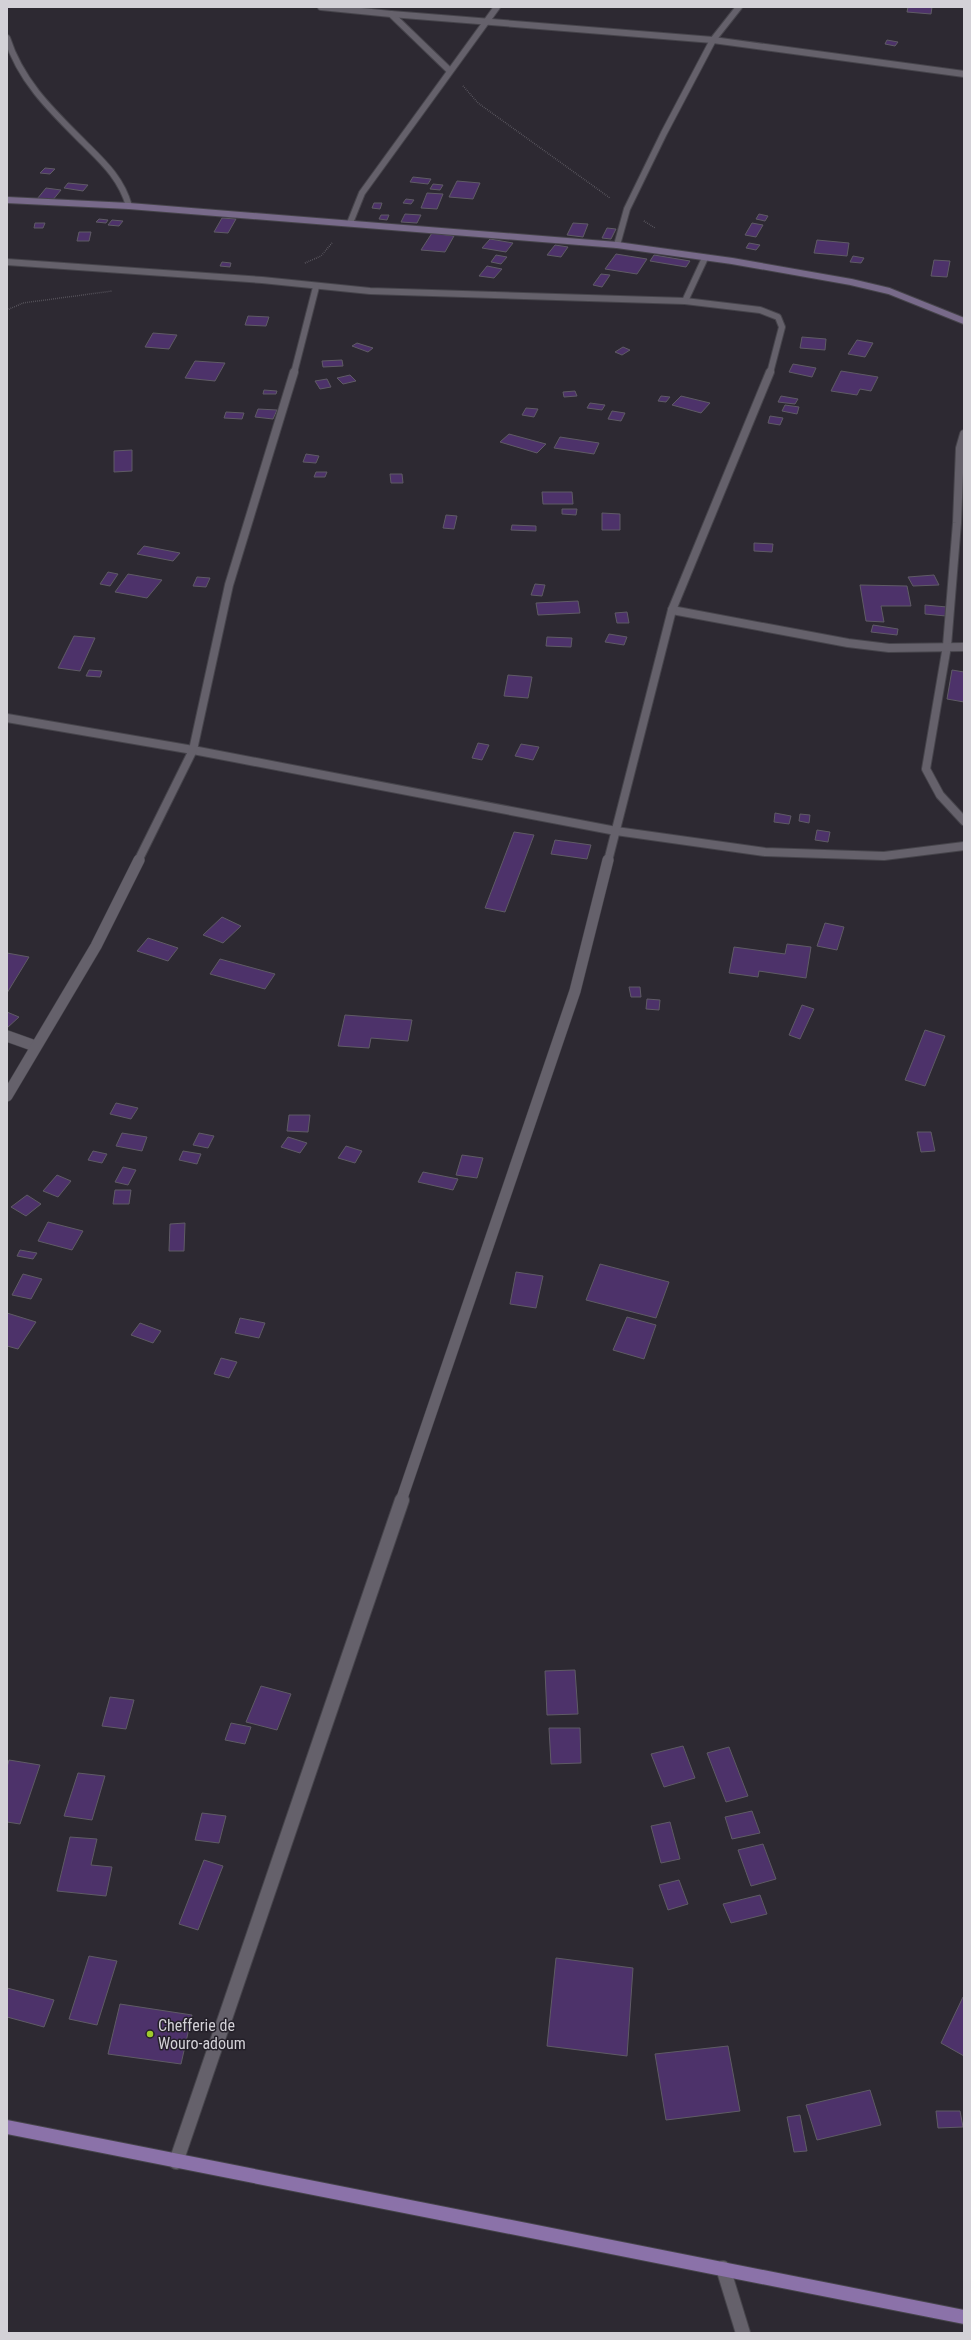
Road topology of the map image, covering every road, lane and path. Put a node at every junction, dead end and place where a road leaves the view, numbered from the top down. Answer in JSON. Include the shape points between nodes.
{"nodes":[{"id":1,"x":321,"y":7,"type":"edge"},
{"id":2,"x":497,"y":7,"type":"edge"},
{"id":3,"x":739,"y":7,"type":"edge"},
{"id":4,"x":391,"y":14,"type":"junction"},
{"id":5,"x":486,"y":22,"type":"junction"},
{"id":6,"x":7,"y":38,"type":"edge"},
{"id":7,"x":713,"y":40,"type":"junction"},
{"id":8,"x":449,"y":70,"type":"junction"},
{"id":9,"x":964,"y":74,"type":"edge"},
{"id":10,"x":7,"y":200,"type":"edge"},
{"id":11,"x":129,"y":206,"type":"junction"},
{"id":12,"x":627,"y":210,"type":"junction"},
{"id":13,"x":350,"y":223,"type":"junction"},
{"id":14,"x":660,"y":232,"type":"dead end"},
{"id":15,"x":617,"y":245,"type":"junction"},
{"id":16,"x":705,"y":258,"type":"junction"},
{"id":17,"x":7,"y":262,"type":"edge"},
{"id":18,"x":316,"y":287,"type":"junction"},
{"id":19,"x":685,"y":301,"type":"junction"},
{"id":20,"x":964,"y":321,"type":"edge"},
{"id":21,"x":964,"y":434,"type":"edge"},
{"id":22,"x":672,"y":610,"type":"junction"},
{"id":23,"x":947,"y":646,"type":"junction"},
{"id":24,"x":964,"y":647,"type":"edge"},
{"id":25,"x":7,"y":718,"type":"edge"},
{"id":26,"x":194,"y":750,"type":"junction"},
{"id":27,"x":964,"y":821,"type":"edge"},
{"id":28,"x":616,"y":831,"type":"junction"},
{"id":29,"x":964,"y":846,"type":"edge"},
{"id":30,"x":7,"y":1036,"type":"edge"},
{"id":31,"x":35,"y":1046,"type":"junction"},
{"id":32,"x":7,"y":1096,"type":"edge"},
{"id":33,"x":7,"y":2127,"type":"edge"},
{"id":34,"x":176,"y":2162,"type":"junction"},
{"id":35,"x":722,"y":2268,"type":"junction"},
{"id":36,"x":964,"y":2317,"type":"edge"},
{"id":37,"x":743,"y":2333,"type":"edge"}],
"edges":[{"from":1,"to":4,"type":"street"},
{"from":2,"to":5,"type":"street"},
{"from":3,"to":7,"type":"street"},
{"from":4,"to":5,"type":"street"},
{"from":4,"to":8,"type":"street"},
{"from":5,"to":7,"type":"street"},
{"from":5,"to":8,"type":"street"},
{"from":6,"to":11,"type":"street","via":[[10,51],[46,104],[116,174],[125,189]]},
{"from":7,"to":9,"type":"street"},
{"from":7,"to":12,"type":"street"},
{"from":8,"to":12,"type":"path","via":[[478,103]]},
{"from":8,"to":13,"type":"street","via":[[362,193]]},
{"from":10,"to":11,"type":"main road"},
{"from":11,"to":13,"type":"main road"},
{"from":12,"to":14,"type":"path"},
{"from":12,"to":15,"type":"street"},
{"from":13,"to":15,"type":"main road"},
{"from":15,"to":16,"type":"main road"},
{"from":16,"to":19,"type":"street"},
{"from":16,"to":20,"type":"main road","via":[[851,282],[889,291]]},
{"from":17,"to":18,"type":"street","via":[[262,280]]},
{"from":18,"to":19,"type":"street","via":[[485,296]]},
{"from":18,"to":26,"type":"street","via":[[291,383],[229,585]]},
{"from":19,"to":22,"type":"street","via":[[760,310],[778,318],[782,327],[766,383]]},
{"from":21,"to":23,"type":"street","via":[[960,448]]},
{"from":22,"to":23,"type":"street","via":[[848,643],[889,648]]},
{"from":22,"to":28,"type":"street"},
{"from":23,"to":24,"type":"street"},
{"from":23,"to":27,"type":"street","via":[[926,769],[940,795]]},
{"from":25,"to":26,"type":"street"},
{"from":26,"to":28,"type":"street"},
{"from":26,"to":31,"type":"street","via":[[96,946]]},
{"from":28,"to":29,"type":"street","via":[[765,852],[884,856]]},
{"from":28,"to":34,"type":"street","via":[[575,991]]},
{"from":30,"to":31,"type":"street"},
{"from":31,"to":32,"type":"street"},
{"from":33,"to":34,"type":"main road"},
{"from":34,"to":35,"type":"main road"},
{"from":35,"to":36,"type":"main road"},
{"from":35,"to":37,"type":"street"}]}
